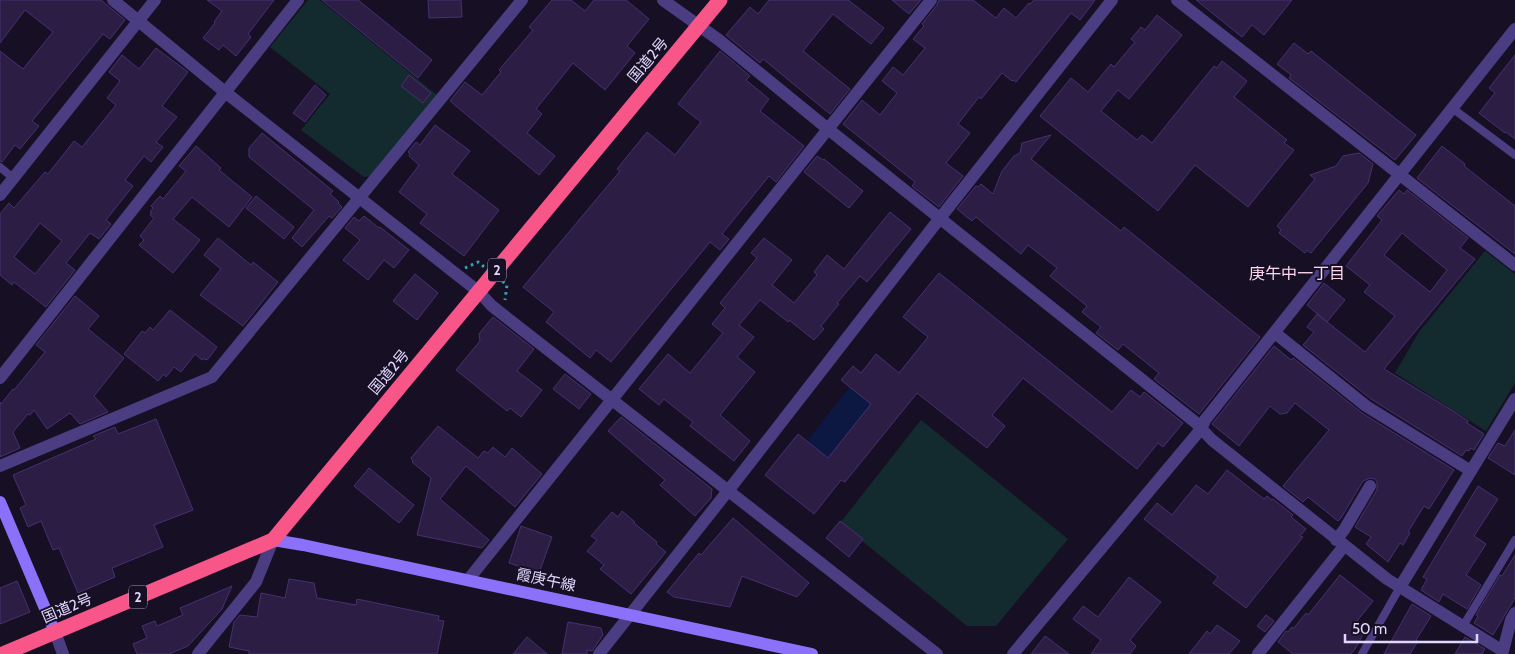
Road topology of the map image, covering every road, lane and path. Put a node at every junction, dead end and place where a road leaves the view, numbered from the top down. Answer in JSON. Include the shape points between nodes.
{"nodes":[{"id":1,"x":113,"y":0,"type":"edge"},
{"id":2,"x":155,"y":0,"type":"edge"},
{"id":3,"x":298,"y":0,"type":"edge"},
{"id":4,"x":522,"y":0,"type":"edge"},
{"id":5,"x":663,"y":0,"type":"edge"},
{"id":6,"x":720,"y":0,"type":"edge"},
{"id":7,"x":931,"y":0,"type":"edge"},
{"id":8,"x":1112,"y":0,"type":"edge"},
{"id":9,"x":1178,"y":0,"type":"edge"},
{"id":10,"x":138,"y":21,"type":"junction"},
{"id":11,"x":699,"y":26,"type":"junction"},
{"id":12,"x":1515,"y":29,"type":"edge"},
{"id":13,"x":225,"y":92,"type":"junction"},
{"id":14,"x":1452,"y":108,"type":"junction"},
{"id":15,"x":828,"y":130,"type":"junction"},
{"id":16,"x":1515,"y":155,"type":"edge"},
{"id":17,"x":0,"y":167,"type":"edge"},
{"id":18,"x":1400,"y":175,"type":"junction"},
{"id":19,"x":13,"y":178,"type":"junction"},
{"id":20,"x":0,"y":195,"type":"edge"},
{"id":21,"x":360,"y":198,"type":"junction"},
{"id":22,"x":940,"y":218,"type":"junction"},
{"id":23,"x":1515,"y":265,"type":"edge"},
{"id":24,"x":465,"y":268,"type":"dead end"},
{"id":25,"x":479,"y":292,"type":"junction"},
{"id":26,"x":505,"y":300,"type":"dead end"},
{"id":27,"x":1275,"y":333,"type":"junction"},
{"id":28,"x":0,"y":378,"type":"edge"},
{"id":29,"x":611,"y":399,"type":"junction"},
{"id":30,"x":1515,"y":399,"type":"edge"},
{"id":31,"x":1200,"y":429,"type":"junction"},
{"id":32,"x":0,"y":466,"type":"edge"},
{"id":33,"x":1471,"y":471,"type":"junction"},
{"id":34,"x":1370,"y":486,"type":"dead end"},
{"id":35,"x":728,"y":490,"type":"junction"},
{"id":36,"x":0,"y":502,"type":"edge"},
{"id":37,"x":273,"y":540,"type":"junction"},
{"id":38,"x":1515,"y":540,"type":"edge"},
{"id":39,"x":1340,"y":543,"type":"junction"},
{"id":40,"x":468,"y":580,"type":"junction"},
{"id":41,"x":1400,"y":587,"type":"junction"},
{"id":42,"x":1515,"y":613,"type":"edge"},
{"id":43,"x":630,"y":615,"type":"junction"},
{"id":44,"x":1463,"y":626,"type":"junction"},
{"id":45,"x":55,"y":632,"type":"junction"},
{"id":46,"x":1502,"y":653,"type":"edge"},
{"id":47,"x":3,"y":654,"type":"edge"},
{"id":48,"x":63,"y":654,"type":"edge"},
{"id":49,"x":198,"y":654,"type":"edge"},
{"id":50,"x":599,"y":654,"type":"edge"},
{"id":51,"x":812,"y":654,"type":"edge"},
{"id":52,"x":937,"y":654,"type":"edge"},
{"id":53,"x":1013,"y":654,"type":"edge"},
{"id":54,"x":1258,"y":654,"type":"edge"},
{"id":55,"x":1362,"y":654,"type":"edge"}],
"edges":[{"from":1,"to":10,"type":"street"},
{"from":2,"to":10,"type":"street"},
{"from":3,"to":13,"type":"street"},
{"from":4,"to":21,"type":"street"},
{"from":5,"to":11,"type":"street"},
{"from":6,"to":11,"type":"highway","name":"国道2号","number":"2"},
{"from":7,"to":15,"type":"street"},
{"from":8,"to":22,"type":"street"},
{"from":9,"to":18,"type":"street"},
{"from":10,"to":13,"type":"street"},
{"from":10,"to":19,"type":"street"},
{"from":11,"to":15,"type":"street"},
{"from":11,"to":25,"type":"highway","name":"国道2号","number":"2"},
{"from":12,"to":14,"type":"street"},
{"from":13,"to":21,"type":"street"},
{"from":13,"to":28,"type":"street"},
{"from":14,"to":16,"type":"lane"},
{"from":14,"to":18,"type":"street"},
{"from":15,"to":22,"type":"street"},
{"from":15,"to":29,"type":"street"},
{"from":17,"to":19,"type":"lane"},
{"from":18,"to":23,"type":"street"},
{"from":18,"to":27,"type":"street"},
{"from":19,"to":20,"type":"street"},
{"from":21,"to":25,"type":"street"},
{"from":21,"to":32,"type":"street","via":[[212,377]]},
{"from":22,"to":31,"type":"street"},
{"from":22,"to":35,"type":"street"},
{"from":24,"to":26,"type":"path","bridge":true,"via":[[478,262],[508,285]]},
{"from":25,"to":29,"type":"street","via":[[492,306]]},
{"from":25,"to":37,"type":"highway","name":"国道2号","number":"2"},
{"from":27,"to":31,"type":"street"},
{"from":27,"to":33,"type":"street","via":[[1366,406]]},
{"from":29,"to":35,"type":"street"},
{"from":29,"to":40,"type":"street"},
{"from":30,"to":33,"type":"street"},
{"from":31,"to":39,"type":"street"},
{"from":31,"to":53,"type":"street"},
{"from":33,"to":41,"type":"street"},
{"from":34,"to":39,"type":"street","via":[[1344,530]]},
{"from":35,"to":43,"type":"street"},
{"from":35,"to":52,"type":"street"},
{"from":36,"to":45,"type":"street"},
{"from":37,"to":40,"type":"street","name":"霞庚午線"},
{"from":37,"to":45,"type":"highway","name":"国道2号","number":"2"},
{"from":37,"to":49,"type":"street","via":[[256,582]]},
{"from":38,"to":44,"type":"lane"},
{"from":39,"to":41,"type":"street"},
{"from":39,"to":54,"type":"street"},
{"from":40,"to":43,"type":"street","name":"霞庚午線"},
{"from":41,"to":44,"type":"street"},
{"from":41,"to":55,"type":"lane"},
{"from":42,"to":46,"type":"street"},
{"from":43,"to":50,"type":"street"},
{"from":43,"to":51,"type":"street","name":"霞庚午線"},
{"from":44,"to":46,"type":"street"},
{"from":45,"to":47,"type":"highway","name":"国道2号","number":"2"},
{"from":45,"to":48,"type":"street"}]}
